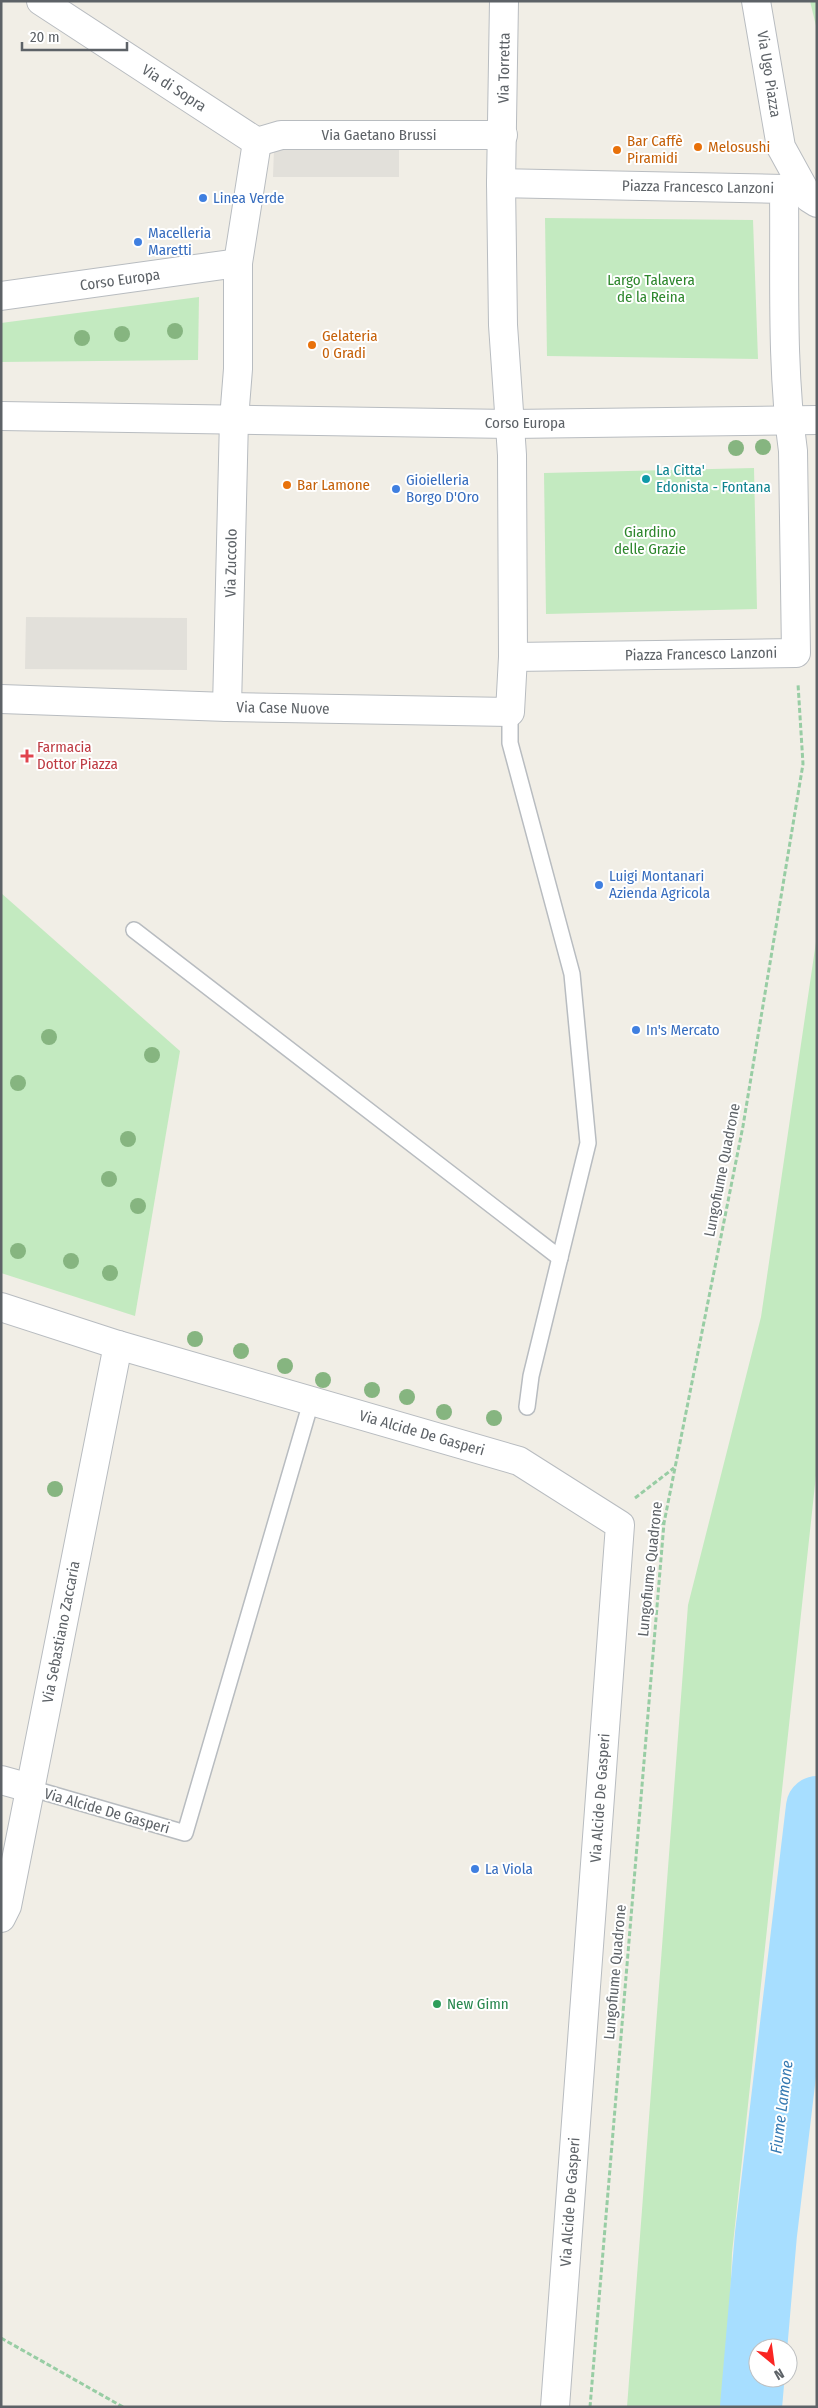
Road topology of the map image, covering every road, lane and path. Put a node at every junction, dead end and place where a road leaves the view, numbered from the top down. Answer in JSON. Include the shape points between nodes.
{"nodes":[{"id":1,"x":41,"y":1,"type":"edge"},
{"id":2,"x":504,"y":1,"type":"edge"},
{"id":3,"x":756,"y":1,"type":"edge"},
{"id":4,"x":503,"y":135,"type":"junction"},
{"id":5,"x":257,"y":142,"type":"junction"},
{"id":6,"x":501,"y":182,"type":"junction"},
{"id":7,"x":817,"y":203,"type":"edge"},
{"id":8,"x":238,"y":263,"type":"junction"},
{"id":9,"x":1,"y":296,"type":"edge"},
{"id":10,"x":1,"y":416,"type":"edge"},
{"id":11,"x":234,"y":419,"type":"junction"},
{"id":12,"x":817,"y":420,"type":"edge"},
{"id":13,"x":789,"y":421,"type":"junction"},
{"id":14,"x":511,"y":424,"type":"junction"},
{"id":15,"x":796,"y":653,"type":"junction"},
{"id":16,"x":513,"y":656,"type":"junction"},
{"id":17,"x":1,"y":698,"type":"edge"},
{"id":18,"x":227,"y":707,"type":"junction"},
{"id":19,"x":510,"y":712,"type":"junction"},
{"id":20,"x":134,"y":930,"type":"dead end"},
{"id":21,"x":560,"y":1258,"type":"junction"},
{"id":22,"x":1,"y":1308,"type":"edge"},
{"id":23,"x":118,"y":1345,"type":"junction"},
{"id":24,"x":311,"y":1402,"type":"junction"},
{"id":25,"x":527,"y":1407,"type":"dead end"},
{"id":26,"x":675,"y":1468,"type":"junction"},
{"id":27,"x":615,"y":1521,"type":"junction"},
{"id":28,"x":1,"y":1780,"type":"edge"},
{"id":29,"x":30,"y":1788,"type":"junction"},
{"id":30,"x":1,"y":1918,"type":"edge"},
{"id":31,"x":1,"y":2338,"type":"edge"},
{"id":32,"x":123,"y":2407,"type":"edge"},
{"id":33,"x":555,"y":2407,"type":"edge"},
{"id":34,"x":590,"y":2407,"type":"edge"}],
"edges":[{"from":1,"to":5,"type":"street","name":"Via di Sopra"},
{"from":2,"to":4,"type":"street","name":"Via Torretta"},
{"from":3,"to":7,"type":"street","name":"Via Ugo Piazza","via":[[781,147],[808,198]]},
{"from":4,"to":5,"type":"street","name":"Via Gaetano Brussi","via":[[281,135]]},
{"from":4,"to":6,"type":"street"},
{"from":5,"to":8,"type":"street"},
{"from":6,"to":13,"type":"street","name":"Piazza Francesco Lanzoni","via":[[784,189]]},
{"from":6,"to":14,"type":"street","via":[[503,324]]},
{"from":8,"to":9,"type":"street","name":"Corso Europa"},
{"from":8,"to":11,"type":"street","via":[[238,369]]},
{"from":10,"to":11,"type":"street","name":"Corso Europa"},
{"from":11,"to":14,"type":"street","name":"Corso Europa"},
{"from":11,"to":18,"type":"street","name":"Via Zuccolo"},
{"from":12,"to":13,"type":"street","name":"Corso Europa"},
{"from":13,"to":14,"type":"street","name":"Corso Europa"},
{"from":13,"to":15,"type":"street","name":"Piazza Francesco Lanzoni","via":[[793,451]]},
{"from":14,"to":16,"type":"street"},
{"from":15,"to":16,"type":"street","name":"Piazza Francesco Lanzoni"},
{"from":15,"to":26,"type":"path","name":"Lungofiume Quadrone","via":[[803,764],[743,1126]]},
{"from":16,"to":19,"type":"street"},
{"from":17,"to":18,"type":"street","name":"Via Case Nuove"},
{"from":18,"to":19,"type":"street","name":"Via Case Nuove"},
{"from":19,"to":21,"type":"lane","via":[[510,743],[572,974],[588,1143]]},
{"from":20,"to":21,"type":"lane"},
{"from":21,"to":25,"type":"lane","via":[[531,1376]]},
{"from":22,"to":23,"type":"street","name":"Via Alcide De Gasperi"},
{"from":23,"to":24,"type":"street","name":"Via Alcide De Gasperi"},
{"from":23,"to":29,"type":"street","name":"Via Sebastiano Zaccaria"},
{"from":24,"to":27,"type":"street","name":"Via Alcide De Gasperi","via":[[519,1461]]},
{"from":24,"to":29,"type":"lane","name":"Via Alcide De Gasperi","via":[[185,1833]]},
{"from":26,"to":27,"type":"path"},
{"from":26,"to":34,"type":"path","name":"Lungofiume Quadrone","via":[[664,1523]]},
{"from":27,"to":33,"type":"street","name":"Via Alcide De Gasperi"},
{"from":28,"to":29,"type":"street"},
{"from":29,"to":30,"type":"street","name":"Via Sebastiano Zaccaria","via":[[7,1906]]},
{"from":31,"to":32,"type":"path"}]}
